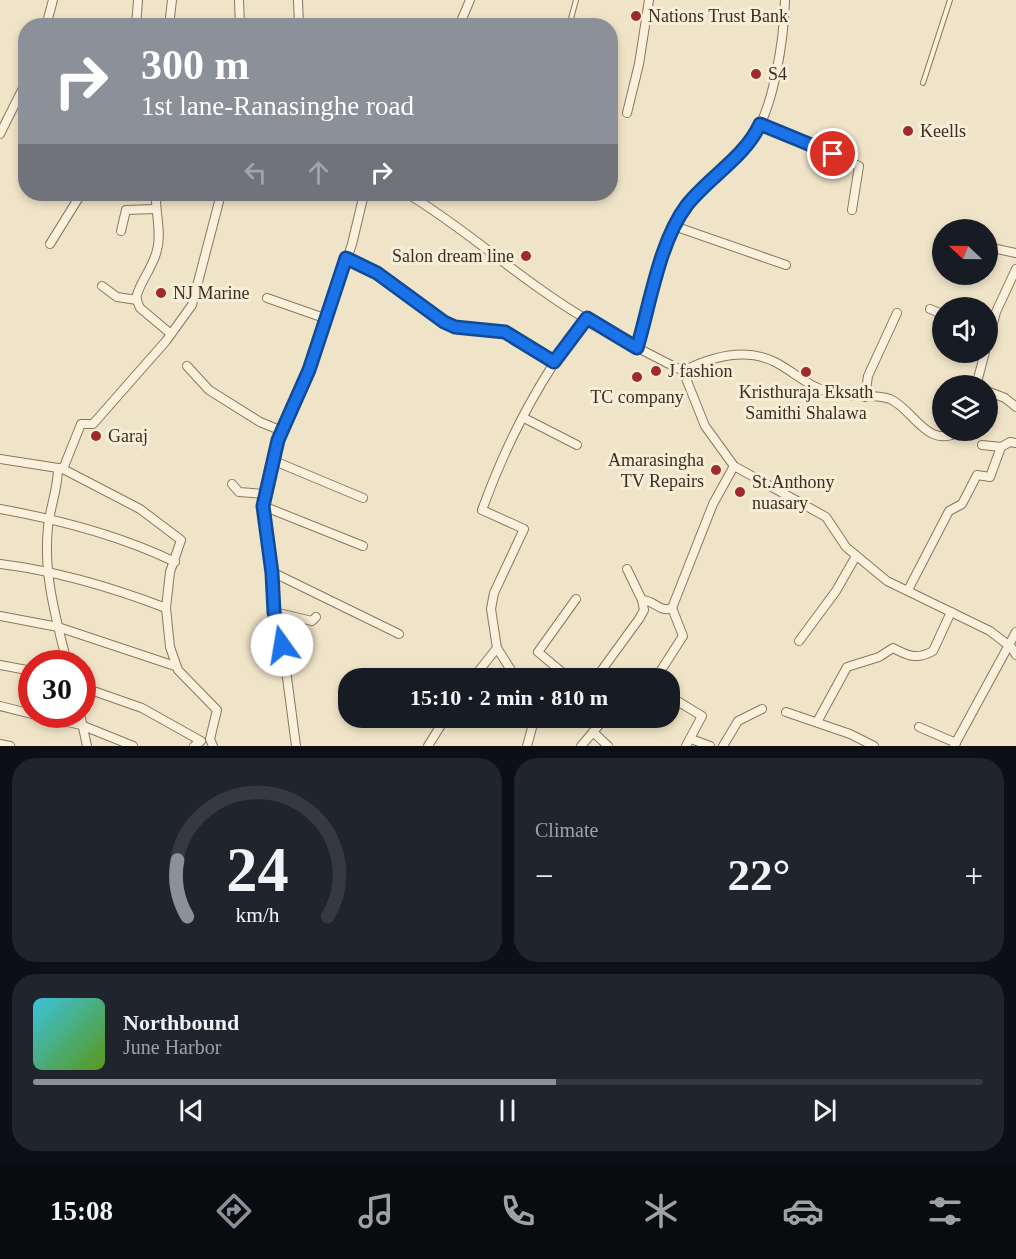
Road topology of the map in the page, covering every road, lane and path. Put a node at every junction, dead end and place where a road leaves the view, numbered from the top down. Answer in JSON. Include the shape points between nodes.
{"nodes":[{"id":1,"x":53,"y":0,"type":"edge"},
{"id":2,"x":138,"y":0,"type":"edge"},
{"id":3,"x":172,"y":0,"type":"edge"},
{"id":4,"x":239,"y":0,"type":"edge"},
{"id":5,"x":298,"y":0,"type":"edge"},
{"id":6,"x":470,"y":0,"type":"edge"},
{"id":7,"x":576,"y":0,"type":"edge"},
{"id":8,"x":649,"y":0,"type":"edge"},
{"id":9,"x":785,"y":0,"type":"edge"},
{"id":10,"x":950,"y":0,"type":"edge"},
{"id":11,"x":48,"y":18,"type":"edge"},
{"id":12,"x":137,"y":18,"type":"edge"},
{"id":13,"x":170,"y":18,"type":"edge"},
{"id":14,"x":240,"y":18,"type":"edge"},
{"id":15,"x":299,"y":18,"type":"edge"},
{"id":16,"x":462,"y":18,"type":"edge"},
{"id":17,"x":571,"y":18,"type":"edge"},
{"id":18,"x":923,"y":83,"type":"dead end"},
{"id":19,"x":18,"y":98,"type":"edge"},
{"id":20,"x":627,"y":113,"type":"dead end"},
{"id":21,"x":760,"y":124,"type":"junction"},
{"id":22,"x":0,"y":134,"type":"edge"},
{"id":23,"x":77,"y":201,"type":"edge"},
{"id":24,"x":156,"y":201,"type":"edge"},
{"id":25,"x":219,"y":201,"type":"edge"},
{"id":26,"x":363,"y":201,"type":"edge"},
{"id":27,"x":419,"y":201,"type":"edge"},
{"id":28,"x":155,"y":209,"type":"junction"},
{"id":29,"x":852,"y":210,"type":"dead end"},
{"id":30,"x":674,"y":226,"type":"junction"},
{"id":31,"x":122,"y":231,"type":"dead end"},
{"id":32,"x":50,"y":244,"type":"dead end"},
{"id":33,"x":998,"y":249,"type":"edge"},
{"id":34,"x":1016,"y":253,"type":"edge"},
{"id":35,"x":346,"y":258,"type":"junction"},
{"id":36,"x":786,"y":266,"type":"dead end"},
{"id":37,"x":1016,"y":268,"type":"edge"},
{"id":38,"x":1013,"y":281,"type":"edge"},
{"id":39,"x":102,"y":286,"type":"dead end"},
{"id":40,"x":267,"y":298,"type":"dead end"},
{"id":41,"x":136,"y":300,"type":"junction"},
{"id":42,"x":998,"y":308,"type":"edge"},
{"id":43,"x":897,"y":313,"type":"dead end"},
{"id":44,"x":587,"y":318,"type":"junction"},
{"id":45,"x":327,"y":319,"type":"junction"},
{"id":46,"x":171,"y":334,"type":"junction"},
{"id":47,"x":637,"y":348,"type":"junction"},
{"id":48,"x":554,"y":362,"type":"junction"},
{"id":49,"x":187,"y":366,"type":"dead end"},
{"id":50,"x":683,"y":371,"type":"junction"},
{"id":51,"x":998,"y":395,"type":"edge"},
{"id":52,"x":865,"y":397,"type":"junction"},
{"id":53,"x":1016,"y":407,"type":"edge"},
{"id":54,"x":524,"y":418,"type":"junction"},
{"id":55,"x":282,"y":431,"type":"junction"},
{"id":56,"x":932,"y":433,"type":"edge"},
{"id":57,"x":1016,"y":443,"type":"edge"},
{"id":58,"x":577,"y":445,"type":"dead end"},
{"id":59,"x":982,"y":445,"type":"dead end"},
{"id":60,"x":1001,"y":447,"type":"junction"},
{"id":61,"x":0,"y":459,"type":"edge"},
{"id":62,"x":272,"y":460,"type":"junction"},
{"id":63,"x":734,"y":466,"type":"junction"},
{"id":64,"x":60,"y":468,"type":"junction"},
{"id":65,"x":232,"y":484,"type":"dead end"},
{"id":66,"x":265,"y":494,"type":"junction"},
{"id":67,"x":363,"y":498,"type":"dead end"},
{"id":68,"x":263,"y":506,"type":"junction"},
{"id":69,"x":0,"y":509,"type":"edge"},
{"id":70,"x":49,"y":518,"type":"junction"},
{"id":71,"x":363,"y":546,"type":"dead end"},
{"id":72,"x":856,"y":556,"type":"junction"},
{"id":73,"x":175,"y":562,"type":"junction"},
{"id":74,"x":0,"y":564,"type":"edge"},
{"id":75,"x":627,"y":569,"type":"dead end"},
{"id":76,"x":48,"y":571,"type":"junction"},
{"id":77,"x":272,"y":573,"type":"junction"},
{"id":78,"x":908,"y":590,"type":"junction"},
{"id":79,"x":576,"y":599,"type":"dead end"},
{"id":80,"x":642,"y":600,"type":"junction"},
{"id":81,"x":166,"y":608,"type":"junction"},
{"id":82,"x":672,"y":608,"type":"junction"},
{"id":83,"x":274,"y":612,"type":"junction"},
{"id":84,"x":951,"y":612,"type":"junction"},
{"id":85,"x":0,"y":616,"type":"edge"},
{"id":86,"x":316,"y":617,"type":"dead end"},
{"id":87,"x":58,"y":627,"type":"junction"},
{"id":88,"x":1016,"y":632,"type":"edge"},
{"id":89,"x":399,"y":634,"type":"dead end"},
{"id":90,"x":799,"y":641,"type":"dead end"},
{"id":91,"x":1008,"y":645,"type":"junction"},
{"id":92,"x":497,"y":648,"type":"junction"},
{"id":93,"x":64,"y":650,"type":"edge"},
{"id":94,"x":1016,"y":655,"type":"edge"},
{"id":95,"x":0,"y":664,"type":"edge"},
{"id":96,"x":176,"y":666,"type":"junction"},
{"id":97,"x":18,"y":668,"type":"edge"},
{"id":98,"x":481,"y":668,"type":"edge"},
{"id":99,"x":510,"y":668,"type":"edge"},
{"id":100,"x":557,"y":668,"type":"edge"},
{"id":101,"x":603,"y":668,"type":"edge"},
{"id":102,"x":662,"y":668,"type":"edge"},
{"id":103,"x":96,"y":692,"type":"edge"},
{"id":104,"x":680,"y":703,"type":"edge"},
{"id":105,"x":0,"y":706,"type":"edge"},
{"id":106,"x":762,"y":709,"type":"dead end"},
{"id":107,"x":18,"y":710,"type":"edge"},
{"id":108,"x":786,"y":712,"type":"dead end"},
{"id":109,"x":817,"y":722,"type":"junction"},
{"id":110,"x":919,"y":727,"type":"dead end"},
{"id":111,"x":82,"y":728,"type":"edge"},
{"id":112,"x":88,"y":728,"type":"edge"},
{"id":113,"x":439,"y":728,"type":"edge"},
{"id":114,"x":532,"y":728,"type":"edge"},
{"id":115,"x":596,"y":728,"type":"edge"},
{"id":116,"x":593,"y":732,"type":"junction"},
{"id":117,"x":688,"y":742,"type":"edge"},
{"id":118,"x":0,"y":744,"type":"edge"},
{"id":119,"x":955,"y":744,"type":"edge"},
{"id":120,"x":10,"y":746,"type":"edge"},
{"id":121,"x":87,"y":746,"type":"edge"},
{"id":122,"x":133,"y":746,"type":"edge"},
{"id":123,"x":194,"y":746,"type":"edge"},
{"id":124,"x":213,"y":746,"type":"edge"},
{"id":125,"x":296,"y":746,"type":"edge"},
{"id":126,"x":428,"y":746,"type":"edge"},
{"id":127,"x":527,"y":746,"type":"edge"},
{"id":128,"x":580,"y":746,"type":"edge"},
{"id":129,"x":608,"y":746,"type":"edge"},
{"id":130,"x":710,"y":746,"type":"edge"},
{"id":131,"x":723,"y":746,"type":"edge"},
{"id":132,"x":874,"y":746,"type":"edge"}],
"edges":[{"from":1,"to":11,"type":"street"},
{"from":2,"to":12,"type":"street"},
{"from":3,"to":13,"type":"street"},
{"from":4,"to":14,"type":"street"},
{"from":5,"to":15,"type":"street"},
{"from":6,"to":16,"type":"street"},
{"from":7,"to":17,"type":"lane"},
{"from":8,"to":20,"type":"street"},
{"from":9,"to":21,"type":"street","via":[[783,45]]},
{"from":10,"to":18,"type":"lane"},
{"from":19,"to":22,"type":"street"},
{"from":21,"to":29,"type":"street","via":[[859,166]]},
{"from":21,"to":30,"type":"street","via":[[750,141],[694,197]]},
{"from":23,"to":32,"type":"street"},
{"from":24,"to":28,"type":"street"},
{"from":25,"to":46,"type":"street","via":[[192,305]]},
{"from":26,"to":35,"type":"street"},
{"from":27,"to":44,"type":"street"},
{"from":28,"to":31,"type":"street","via":[[126,210]]},
{"from":28,"to":41,"type":"street","via":[[158,248]]},
{"from":30,"to":36,"type":"street"},
{"from":30,"to":47,"type":"street"},
{"from":33,"to":34,"type":"street"},
{"from":35,"to":45,"type":"street"},
{"from":35,"to":48,"type":"street","via":[[377,273],[444,322],[455,327],[505,332]]},
{"from":37,"to":38,"type":"street"},
{"from":38,"to":42,"type":"street"},
{"from":39,"to":41,"type":"street","via":[[117,297]]},
{"from":40,"to":45,"type":"street"},
{"from":41,"to":46,"type":"street"},
{"from":43,"to":52,"type":"street","via":[[868,376]]},
{"from":44,"to":47,"type":"street"},
{"from":44,"to":48,"type":"street"},
{"from":45,"to":55,"type":"street"},
{"from":46,"to":64,"type":"street","via":[[93,424],[81,424]]},
{"from":47,"to":50,"type":"street"},
{"from":48,"to":54,"type":"street"},
{"from":49,"to":55,"type":"street","via":[[209,390]]},
{"from":50,"to":52,"type":"street","via":[[724,355],[759,357],[810,385],[834,394]]},
{"from":50,"to":63,"type":"street","via":[[705,426]]},
{"from":51,"to":53,"type":"street"},
{"from":52,"to":56,"type":"street","via":[[891,399],[925,431]]},
{"from":54,"to":58,"type":"street"},
{"from":54,"to":92,"type":"street","via":[[509,443],[482,510],[524,529],[494,593],[491,609]]},
{"from":55,"to":62,"type":"street"},
{"from":57,"to":60,"type":"street"},
{"from":59,"to":60,"type":"street"},
{"from":60,"to":78,"type":"street","via":[[990,477],[977,475],[962,504],[949,511]]},
{"from":61,"to":64,"type":"street"},
{"from":62,"to":66,"type":"street"},
{"from":62,"to":67,"type":"street"},
{"from":63,"to":72,"type":"street","via":[[826,517]]},
{"from":63,"to":82,"type":"street","via":[[713,504]]},
{"from":64,"to":70,"type":"street"},
{"from":64,"to":73,"type":"street","via":[[140,509],[181,540]]},
{"from":65,"to":66,"type":"street","via":[[239,492]]},
{"from":66,"to":68,"type":"street"},
{"from":68,"to":71,"type":"street"},
{"from":68,"to":77,"type":"street"},
{"from":69,"to":70,"type":"street"},
{"from":70,"to":73,"type":"street","via":[[105,532]]},
{"from":70,"to":76,"type":"street"},
{"from":72,"to":78,"type":"street","via":[[887,581]]},
{"from":72,"to":90,"type":"street"},
{"from":73,"to":81,"type":"street"},
{"from":74,"to":76,"type":"street"},
{"from":75,"to":80,"type":"street"},
{"from":76,"to":81,"type":"street","via":[[109,586]]},
{"from":76,"to":87,"type":"street"},
{"from":77,"to":83,"type":"street"},
{"from":77,"to":89,"type":"street"},
{"from":78,"to":84,"type":"street"},
{"from":79,"to":100,"type":"street","via":[[538,652]]},
{"from":80,"to":82,"type":"street","via":[[660,608]]},
{"from":80,"to":101,"type":"street","via":[[644,610],[639,619]]},
{"from":81,"to":96,"type":"street"},
{"from":82,"to":102,"type":"street","via":[[683,636]]},
{"from":83,"to":86,"type":"street","via":[[312,621]]},
{"from":83,"to":125,"type":"street"},
{"from":84,"to":91,"type":"street","via":[[990,631]]},
{"from":84,"to":109,"type":"street","via":[[933,651],[915,658],[894,648],[847,667]]},
{"from":85,"to":87,"type":"street"},
{"from":87,"to":93,"type":"street"},
{"from":87,"to":96,"type":"street"},
{"from":88,"to":91,"type":"street"},
{"from":91,"to":94,"type":"street"},
{"from":91,"to":119,"type":"street"},
{"from":92,"to":98,"type":"street"},
{"from":92,"to":99,"type":"street"},
{"from":95,"to":97,"type":"street"},
{"from":96,"to":124,"type":"street","via":[[217,710],[210,739]]},
{"from":103,"to":123,"type":"street","via":[[142,708],[201,741]]},
{"from":104,"to":117,"type":"street","via":[[702,716]]},
{"from":105,"to":107,"type":"street"},
{"from":106,"to":131,"type":"street","via":[[738,721]]},
{"from":108,"to":109,"type":"street"},
{"from":109,"to":132,"type":"street"},
{"from":110,"to":119,"type":"street"},
{"from":111,"to":121,"type":"street"},
{"from":112,"to":122,"type":"street"},
{"from":113,"to":126,"type":"street"},
{"from":114,"to":127,"type":"street"},
{"from":115,"to":116,"type":"street"},
{"from":116,"to":128,"type":"street"},
{"from":116,"to":129,"type":"street"},
{"from":117,"to":130,"type":"street"},
{"from":118,"to":120,"type":"street"}]}
